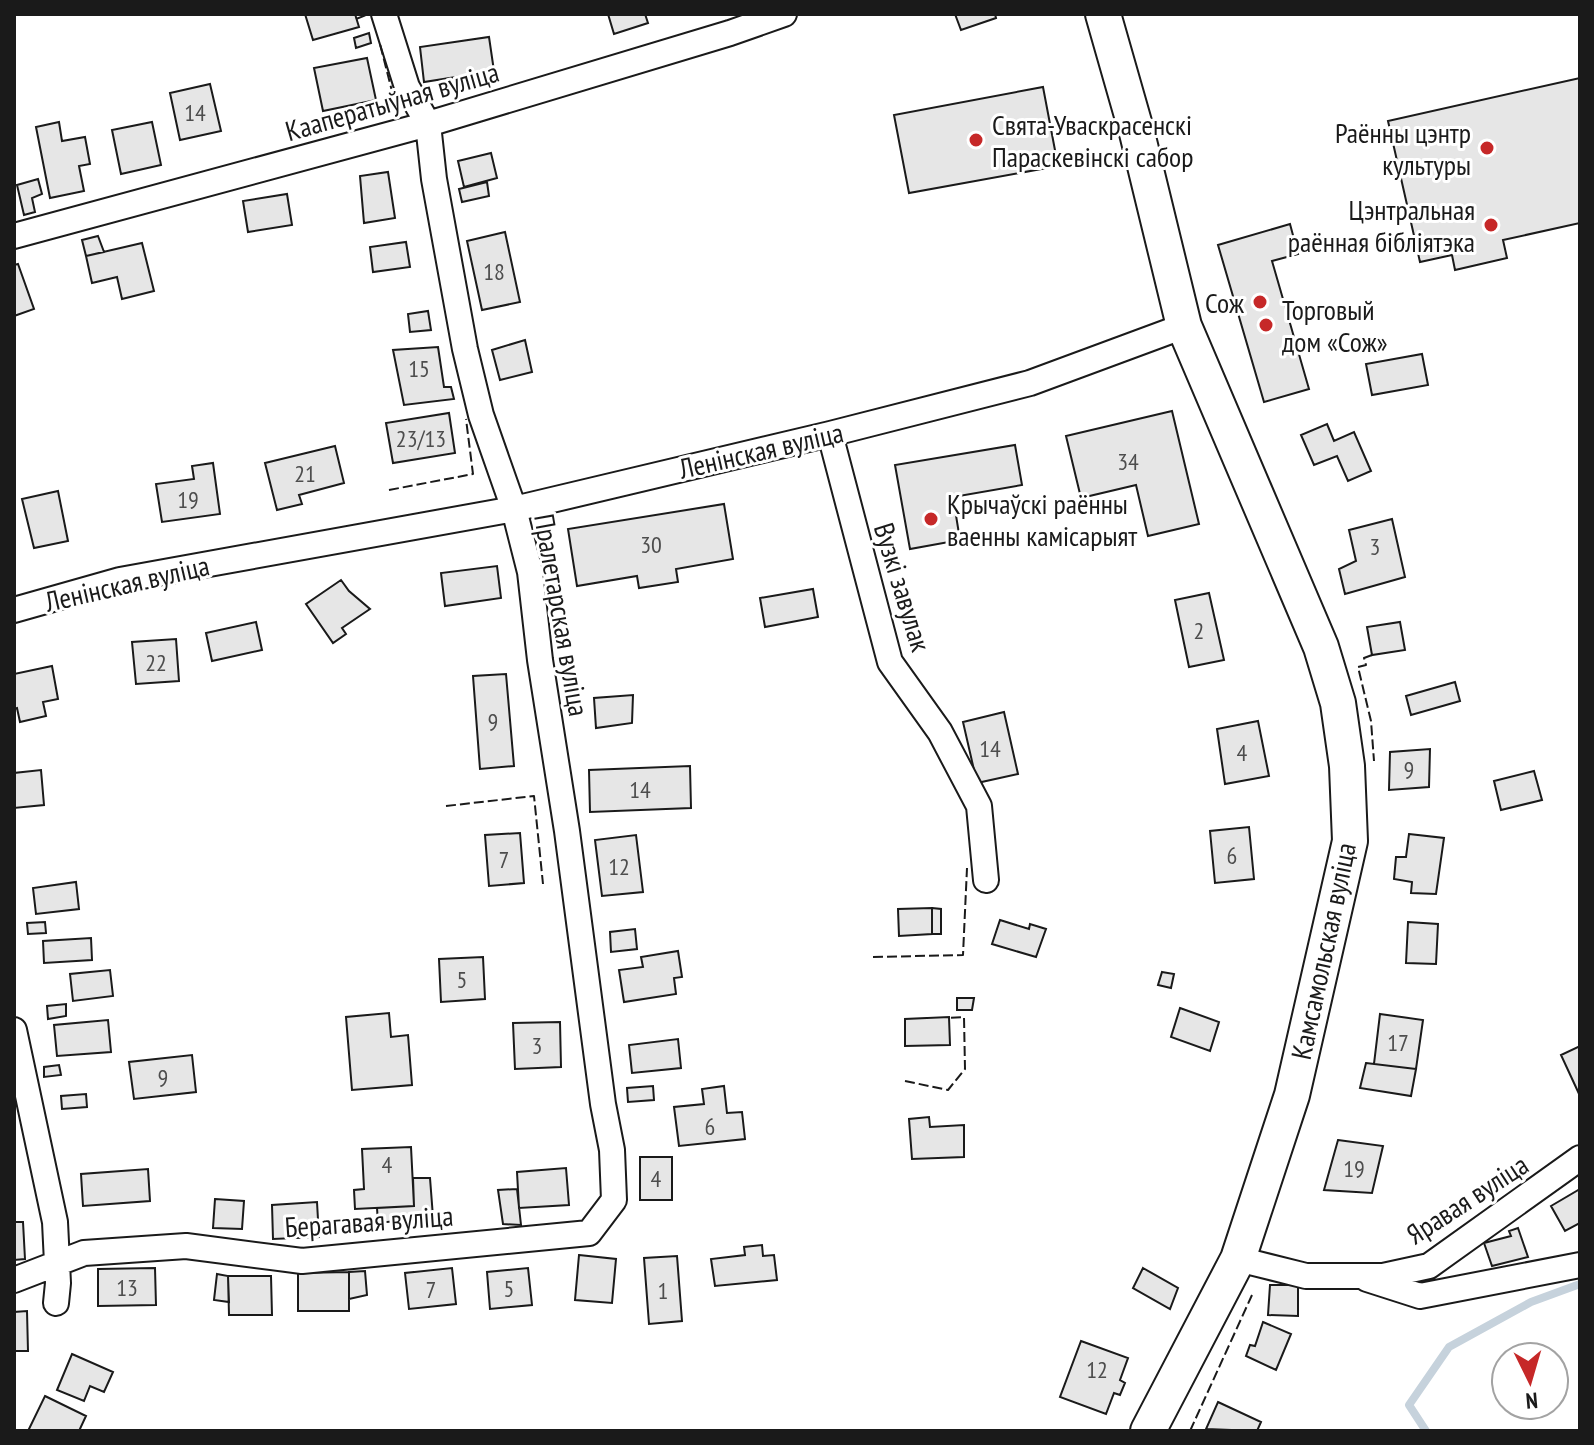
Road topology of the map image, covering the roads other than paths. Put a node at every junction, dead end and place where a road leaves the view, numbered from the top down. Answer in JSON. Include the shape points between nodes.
{"nodes":[{"id":1,"x":384,"y":14,"type":"edge"},
{"id":2,"x":784,"y":14,"type":"edge"},
{"id":3,"x":1103,"y":14,"type":"edge"},
{"id":4,"x":428,"y":124,"type":"junction"},
{"id":5,"x":14,"y":236,"type":"edge"},
{"id":6,"x":1184,"y":326,"type":"junction"},
{"id":7,"x":830,"y":434,"type":"junction"},
{"id":8,"x":514,"y":509,"type":"junction"},
{"id":9,"x":14,"y":610,"type":"edge"},
{"id":10,"x":986,"y":880,"type":"dead end"},
{"id":11,"x":14,"y":1030,"type":"edge"},
{"id":12,"x":1580,"y":1158,"type":"edge"},
{"id":13,"x":589,"y":1233,"type":"joint"},
{"id":14,"x":1238,"y":1259,"type":"junction"},
{"id":15,"x":57,"y":1264,"type":"junction"},
{"id":16,"x":1580,"y":1265,"type":"edge"},
{"id":17,"x":1358,"y":1276,"type":"junction"},
{"id":18,"x":14,"y":1280,"type":"edge"},
{"id":19,"x":56,"y":1303,"type":"dead end"},
{"id":20,"x":1148,"y":1431,"type":"edge"}],
"edges":[{"from":1,"to":4,"type":"street","name":"Пралетарская вуліца","via":[[407,87]]},
{"from":2,"to":4,"type":"street","name":"Кааператыўная вуліца"},
{"from":3,"to":6,"type":"main road"},
{"from":4,"to":5,"type":"street","name":"Кааператыўная вуліца"},
{"from":4,"to":8,"type":"street","name":"Пралетарская вуліца","via":[[465,349],[481,415]]},
{"from":6,"to":7,"type":"street","name":"Ленінская вуліца","via":[[1030,383]]},
{"from":6,"to":14,"type":"main road","name":"Камсамольская вуліца","via":[[1321,647],[1338,703],[1347,766],[1350,841],[1292,1095]]},
{"from":7,"to":8,"type":"street","name":"Ленінская вуліца"},
{"from":7,"to":10,"type":"street","name":"Вузкі завулак","via":[[890,662],[940,732],[979,806]]},
{"from":8,"to":9,"type":"street","name":"Ленінская вуліца","via":[[120,580]]},
{"from":8,"to":13,"type":"street","name":"Пралетарская вуліца","via":[[530,572],[612,1150],[614,1200]]},
{"from":11,"to":15,"type":"street","via":[[55,1222]]},
{"from":12,"to":17,"type":"street","name":"Яравая вуліца","via":[[1429,1266]]},
{"from":13,"to":15,"type":"street","name":"Берагавая вуліца","via":[[302,1261],[186,1246],[84,1253]]},
{"from":14,"to":17,"type":"street","name":"Яравая вуліца","via":[[1306,1276]]},
{"from":14,"to":20,"type":"main road","name":"Камсамольская вуліца"},
{"from":15,"to":18,"type":"street","name":"Берагавая вуліца"},
{"from":15,"to":19,"type":"street"},
{"from":16,"to":17,"type":"street","via":[[1420,1296]]}]}
